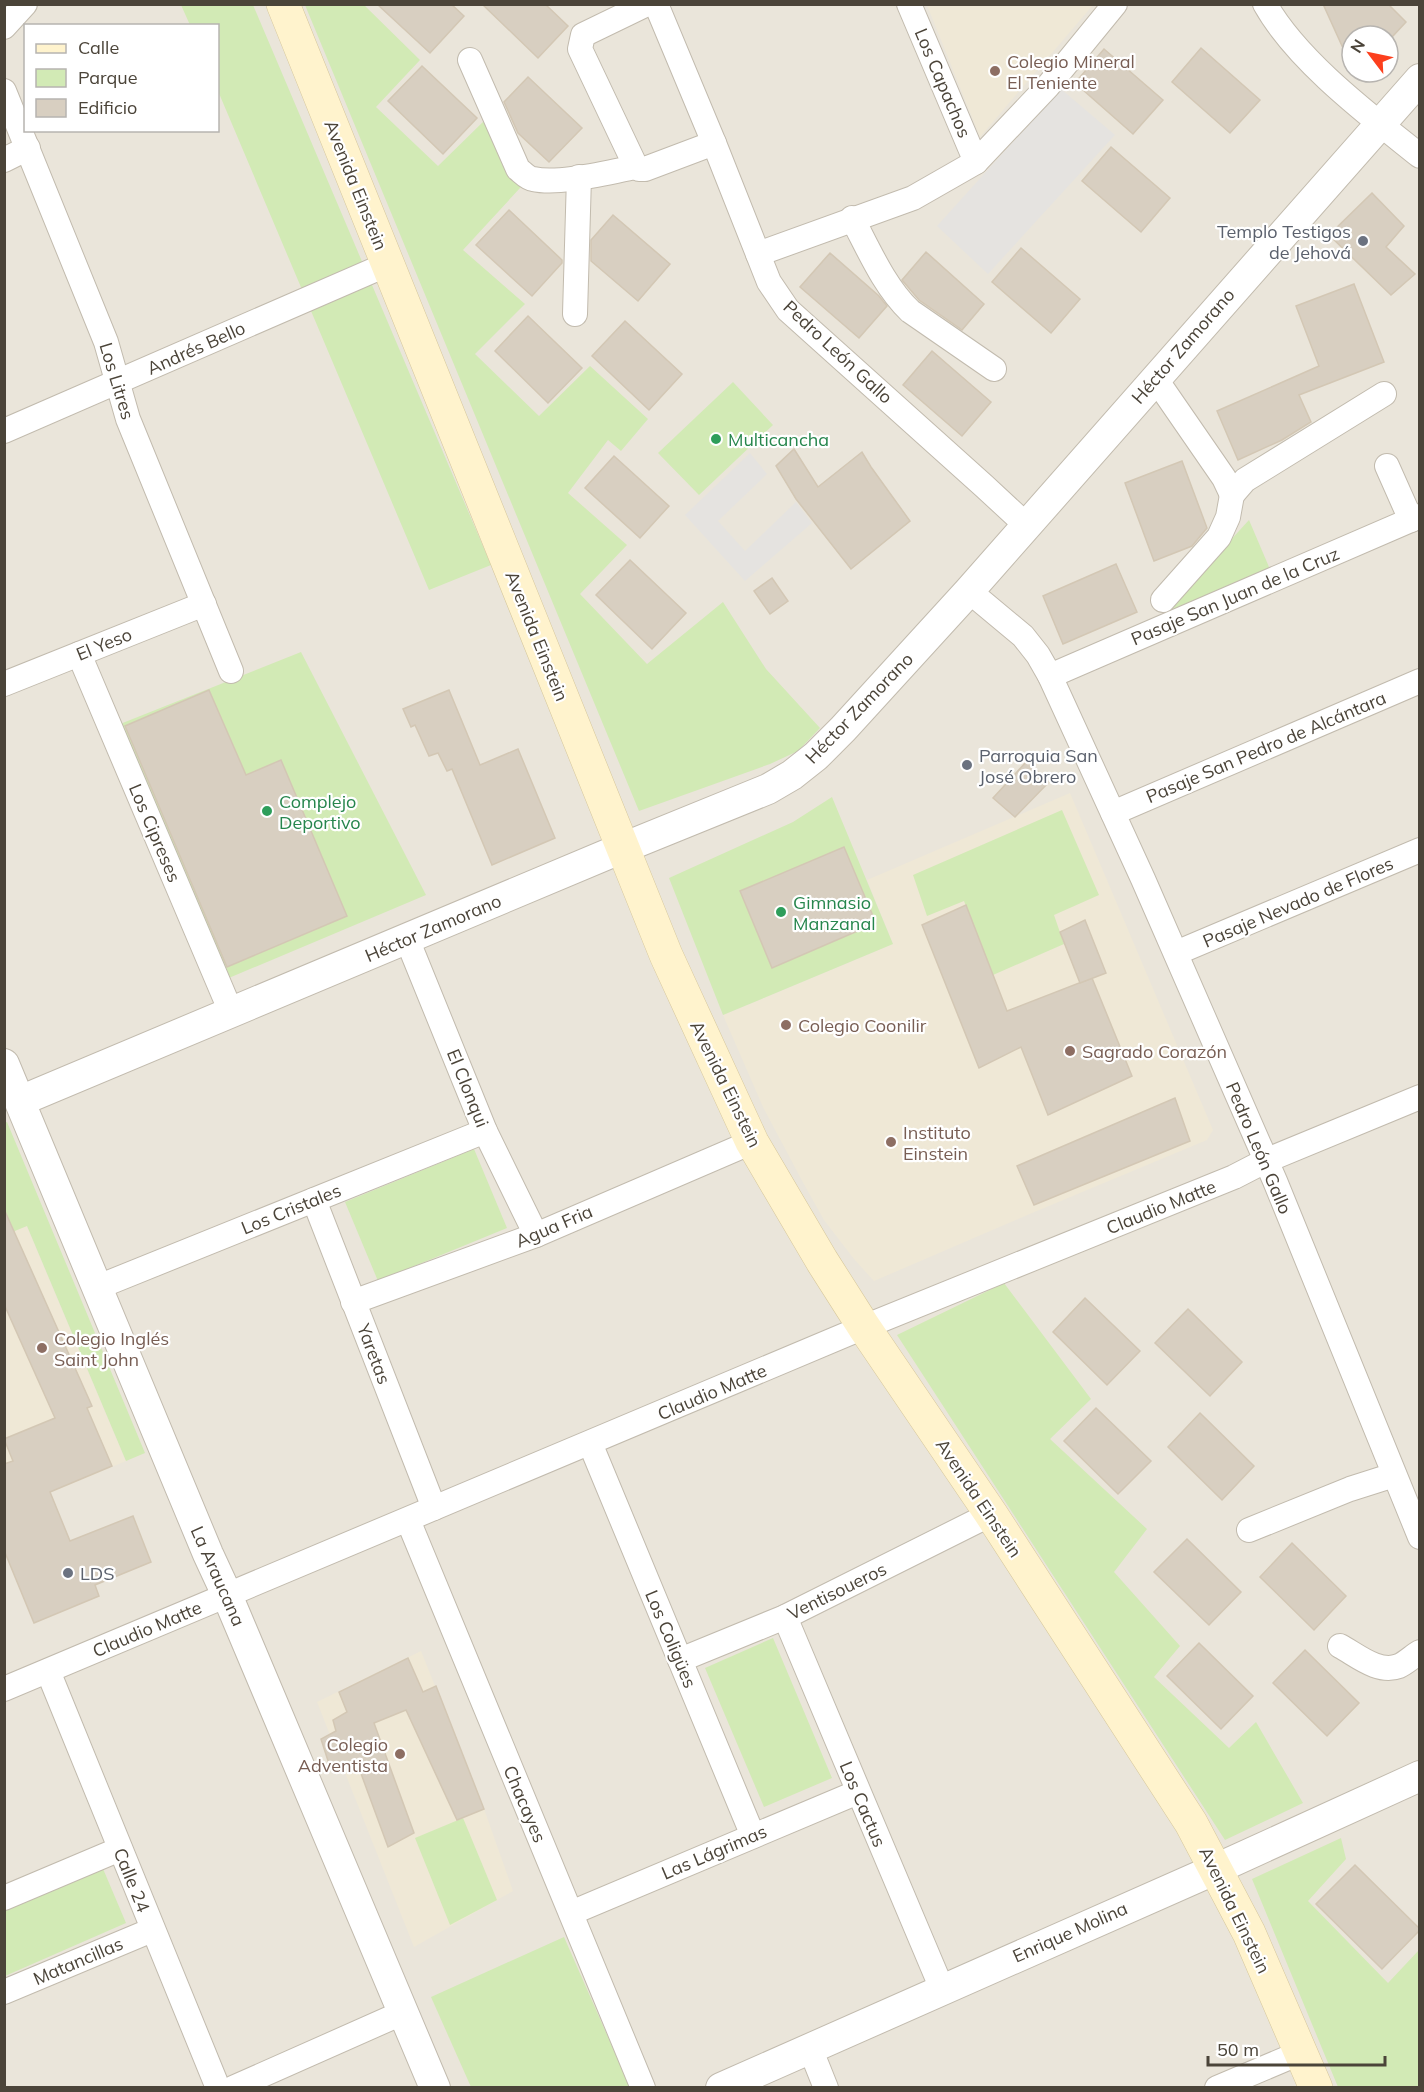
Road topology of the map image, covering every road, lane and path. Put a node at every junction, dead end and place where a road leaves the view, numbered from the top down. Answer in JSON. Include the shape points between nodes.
{"nodes":[{"id":1,"x":25,"y":4,"type":"edge"},
{"id":2,"x":283,"y":4,"type":"edge"},
{"id":3,"x":647,"y":4,"type":"edge"},
{"id":4,"x":656,"y":4,"type":"edge"},
{"id":5,"x":909,"y":4,"type":"edge"},
{"id":6,"x":1115,"y":4,"type":"edge"},
{"id":7,"x":1265,"y":4,"type":"edge"},
{"id":8,"x":4,"y":27,"type":"edge"},
{"id":9,"x":470,"y":60,"type":"dead end"},
{"id":10,"x":1419,"y":80,"type":"edge"},
{"id":11,"x":4,"y":91,"type":"edge"},
{"id":12,"x":1379,"y":123,"type":"junction"},
{"id":13,"x":714,"y":143,"type":"junction"},
{"id":14,"x":28,"y":148,"type":"junction"},
{"id":15,"x":1419,"y":156,"type":"edge"},
{"id":16,"x":4,"y":160,"type":"edge"},
{"id":17,"x":976,"y":162,"type":"junction"},
{"id":18,"x":636,"y":167,"type":"junction"},
{"id":19,"x":579,"y":177,"type":"junction"},
{"id":20,"x":852,"y":218,"type":"junction"},
{"id":21,"x":758,"y":254,"type":"junction"},
{"id":22,"x":388,"y":264,"type":"junction"},
{"id":23,"x":574,"y":314,"type":"dead end"},
{"id":24,"x":994,"y":369,"type":"dead end"},
{"id":25,"x":1155,"y":378,"type":"junction"},
{"id":26,"x":117,"y":382,"type":"junction"},
{"id":27,"x":1384,"y":394,"type":"dead end"},
{"id":28,"x":4,"y":431,"type":"edge"},
{"id":29,"x":1387,"y":466,"type":"dead end"},
{"id":30,"x":1232,"y":495,"type":"junction"},
{"id":31,"x":1415,"y":518,"type":"edge"},
{"id":32,"x":1025,"y":524,"type":"junction"},
{"id":33,"x":969,"y":591,"type":"junction"},
{"id":34,"x":1163,"y":600,"type":"dead end"},
{"id":35,"x":204,"y":604,"type":"junction"},
{"id":36,"x":79,"y":654,"type":"junction"},
{"id":37,"x":231,"y":671,"type":"dead end"},
{"id":38,"x":1050,"y":676,"type":"junction"},
{"id":39,"x":1419,"y":681,"type":"edge"},
{"id":40,"x":4,"y":684,"type":"edge"},
{"id":41,"x":1113,"y":813,"type":"junction"},
{"id":42,"x":623,"y":848,"type":"junction"},
{"id":43,"x":1419,"y":850,"type":"edge"},
{"id":44,"x":407,"y":939,"type":"junction"},
{"id":45,"x":1176,"y":954,"type":"junction"},
{"id":46,"x":231,"y":1012,"type":"junction"},
{"id":47,"x":4,"y":1064,"type":"edge"},
{"id":48,"x":1419,"y":1097,"type":"edge"},
{"id":49,"x":12,"y":1104,"type":"edge"},
{"id":50,"x":485,"y":1131,"type":"junction"},
{"id":51,"x":752,"y":1142,"type":"junction"},
{"id":52,"x":1265,"y":1161,"type":"junction"},
{"id":53,"x":314,"y":1200,"type":"junction"},
{"id":54,"x":536,"y":1235,"type":"junction"},
{"id":55,"x":98,"y":1287,"type":"junction"},
{"id":56,"x":353,"y":1302,"type":"junction"},
{"id":57,"x":864,"y":1327,"type":"junction"},
{"id":58,"x":590,"y":1443,"type":"junction"},
{"id":59,"x":1394,"y":1475,"type":"junction"},
{"id":60,"x":434,"y":1508,"type":"junction"},
{"id":61,"x":991,"y":1514,"type":"junction"},
{"id":62,"x":408,"y":1520,"type":"junction"},
{"id":63,"x":1417,"y":1525,"type":"edge"},
{"id":64,"x":1249,"y":1530,"type":"dead end"},
{"id":65,"x":227,"y":1595,"type":"junction"},
{"id":66,"x":785,"y":1617,"type":"junction"},
{"id":67,"x":1340,"y":1646,"type":"dead end"},
{"id":68,"x":1419,"y":1652,"type":"edge"},
{"id":69,"x":680,"y":1660,"type":"junction"},
{"id":70,"x":48,"y":1671,"type":"junction"},
{"id":71,"x":4,"y":1689,"type":"edge"},
{"id":72,"x":1419,"y":1776,"type":"edge"},
{"id":73,"x":858,"y":1792,"type":"junction"},
{"id":74,"x":753,"y":1836,"type":"junction"},
{"id":75,"x":120,"y":1849,"type":"junction"},
{"id":76,"x":1216,"y":1869,"type":"junction"},
{"id":77,"x":4,"y":1898,"type":"edge"},
{"id":78,"x":570,"y":1913,"type":"junction"},
{"id":79,"x":152,"y":1930,"type":"junction"},
{"id":80,"x":942,"y":1989,"type":"junction"},
{"id":81,"x":4,"y":1992,"type":"edge"},
{"id":82,"x":402,"y":2013,"type":"junction"},
{"id":83,"x":810,"y":2048,"type":"junction"},
{"id":84,"x":1302,"y":2052,"type":"junction"},
{"id":85,"x":218,"y":2088,"type":"edge"},
{"id":86,"x":234,"y":2088,"type":"edge"},
{"id":87,"x":435,"y":2088,"type":"edge"},
{"id":88,"x":643,"y":2088,"type":"edge"},
{"id":89,"x":721,"y":2088,"type":"edge"},
{"id":90,"x":826,"y":2088,"type":"edge"},
{"id":91,"x":1217,"y":2088,"type":"edge"},
{"id":92,"x":1316,"y":2088,"type":"edge"}],
"edges":[{"from":1,"to":8,"type":"street"},
{"from":2,"to":22,"type":"main road","name":"Avenida Einstein"},
{"from":3,"to":18,"type":"street","via":[[583,35],[580,42]]},
{"from":4,"to":13,"type":"street","name":"Pedro León Gallo"},
{"from":5,"to":17,"type":"street","name":"Los Capachos"},
{"from":6,"to":17,"type":"street","via":[[1048,86]]},
{"from":7,"to":12,"type":"street","via":[[1272,18],[1314,66]]},
{"from":9,"to":19,"type":"street","via":[[518,169],[530,179]]},
{"from":10,"to":12,"type":"street","name":"Héctor Zamorano"},
{"from":11,"to":14,"type":"street","name":"Los Litres"},
{"from":12,"to":15,"type":"street"},
{"from":12,"to":25,"type":"street","name":"Héctor Zamorano"},
{"from":13,"to":18,"type":"street","via":[[645,169]]},
{"from":13,"to":21,"type":"street","name":"Pedro León Gallo"},
{"from":14,"to":16,"type":"street"},
{"from":14,"to":26,"type":"street","name":"Los Litres","via":[[106,342]]},
{"from":17,"to":20,"type":"street","via":[[913,198]]},
{"from":18,"to":19,"type":"street"},
{"from":19,"to":23,"type":"street"},
{"from":20,"to":21,"type":"street"},
{"from":20,"to":24,"type":"street","via":[[901,302]]},
{"from":21,"to":32,"type":"street","name":"Pedro León Gallo","via":[[769,282],[788,310]]},
{"from":22,"to":26,"type":"street","name":"Andrés Bello"},
{"from":22,"to":42,"type":"main road","name":"Avenida Einstein"},
{"from":25,"to":30,"type":"street"},
{"from":25,"to":32,"type":"street","name":"Héctor Zamorano"},
{"from":26,"to":28,"type":"street","name":"Andrés Bello"},
{"from":26,"to":35,"type":"street","name":"Los Litres","via":[[128,419]]},
{"from":27,"to":30,"type":"street","via":[[1245,480]]},
{"from":29,"to":31,"type":"street"},
{"from":30,"to":34,"type":"street","via":[[1219,537]]},
{"from":31,"to":38,"type":"street","name":"Pasaje San Juan de la Cruz"},
{"from":32,"to":33,"type":"street","name":"Héctor Zamorano"},
{"from":33,"to":38,"type":"street","name":"Pedro León Gallo","via":[[1023,636]]},
{"from":33,"to":42,"type":"street","name":"Héctor Zamorano","via":[[843,729],[792,775],[768,789]]},
{"from":35,"to":36,"type":"street","name":"El Yeso"},
{"from":35,"to":37,"type":"street","name":"Los Litres"},
{"from":36,"to":40,"type":"street","name":"El Yeso"},
{"from":36,"to":46,"type":"street","name":"Los Cipreses"},
{"from":38,"to":41,"type":"street","name":"Pedro León Gallo"},
{"from":39,"to":41,"type":"street","name":"Pasaje San Pedro de Alcántara"},
{"from":41,"to":45,"type":"street","name":"Pedro León Gallo"},
{"from":42,"to":44,"type":"street","name":"Héctor Zamorano"},
{"from":42,"to":51,"type":"main road","name":"Avenida Einstein","via":[[666,955]]},
{"from":43,"to":45,"type":"street","name":"Pasaje Nevado de Flores"},
{"from":44,"to":46,"type":"street","name":"Héctor Zamorano"},
{"from":44,"to":50,"type":"street","name":"El Clonqui"},
{"from":45,"to":52,"type":"street","name":"Pedro León Gallo"},
{"from":46,"to":49,"type":"street","name":"Héctor Zamorano"},
{"from":47,"to":49,"type":"street","name":"La Araucana"},
{"from":48,"to":52,"type":"street","name":"Claudio Matte"},
{"from":49,"to":55,"type":"street","name":"La Araucana"},
{"from":50,"to":53,"type":"street","name":"Los Cristales"},
{"from":50,"to":54,"type":"street","name":"El Clonqui"},
{"from":51,"to":54,"type":"street","name":"Agua Fria"},
{"from":51,"to":57,"type":"main road","name":"Avenida Einstein"},
{"from":52,"to":57,"type":"street","name":"Claudio Matte"},
{"from":52,"to":59,"type":"street","name":"Pedro León Gallo"},
{"from":53,"to":55,"type":"street","name":"Los Cristales"},
{"from":53,"to":56,"type":"street","name":"Yaretas"},
{"from":54,"to":56,"type":"street","name":"Agua Fria"},
{"from":55,"to":65,"type":"street","name":"La Araucana"},
{"from":56,"to":60,"type":"street","name":"Yaretas"},
{"from":57,"to":58,"type":"street","name":"Claudio Matte"},
{"from":57,"to":61,"type":"main road","name":"Avenida Einstein"},
{"from":58,"to":60,"type":"street","name":"Claudio Matte"},
{"from":58,"to":69,"type":"street","name":"Los Coligües"},
{"from":59,"to":63,"type":"street","name":"Pedro León Gallo"},
{"from":59,"to":64,"type":"street"},
{"from":60,"to":62,"type":"street","name":"Claudio Matte"},
{"from":61,"to":66,"type":"street","name":"Ventisoueros"},
{"from":61,"to":76,"type":"main road","name":"Avenida Einstein","via":[[1164,1781]]},
{"from":62,"to":65,"type":"street","name":"Claudio Matte"},
{"from":62,"to":78,"type":"street","name":"Chacayes"},
{"from":65,"to":70,"type":"street","name":"Claudio Matte"},
{"from":65,"to":82,"type":"street","name":"La Araucana"},
{"from":66,"to":69,"type":"street","name":"Ventisoueros"},
{"from":66,"to":73,"type":"street","name":"Los Cactus"},
{"from":67,"to":68,"type":"street","via":[[1386,1668],[1400,1665]]},
{"from":69,"to":74,"type":"street","name":"Los Coligües"},
{"from":70,"to":71,"type":"street","name":"Claudio Matte"},
{"from":70,"to":75,"type":"street","name":"Calle 24"},
{"from":72,"to":76,"type":"street","name":"Enrique Molina"},
{"from":73,"to":74,"type":"street","name":"Las Lágrimas"},
{"from":73,"to":80,"type":"street","name":"Los Cactus"},
{"from":74,"to":78,"type":"street","name":"Las Lágrimas"},
{"from":75,"to":77,"type":"street"},
{"from":75,"to":79,"type":"street","name":"Calle 24"},
{"from":76,"to":80,"type":"street","name":"Enrique Molina"},
{"from":76,"to":84,"type":"main road","name":"Avenida Einstein"},
{"from":78,"to":88,"type":"street","name":"Chacayes"},
{"from":79,"to":81,"type":"street","name":"Matancillas"},
{"from":79,"to":85,"type":"street","name":"Calle 24"},
{"from":80,"to":83,"type":"street","name":"Enrique Molina"},
{"from":82,"to":86,"type":"street"},
{"from":82,"to":87,"type":"street","name":"La Araucana"},
{"from":83,"to":89,"type":"street","name":"Enrique Molina"},
{"from":83,"to":90,"type":"street"},
{"from":84,"to":91,"type":"street"},
{"from":84,"to":92,"type":"main road","name":"Avenida Einstein"}]}
